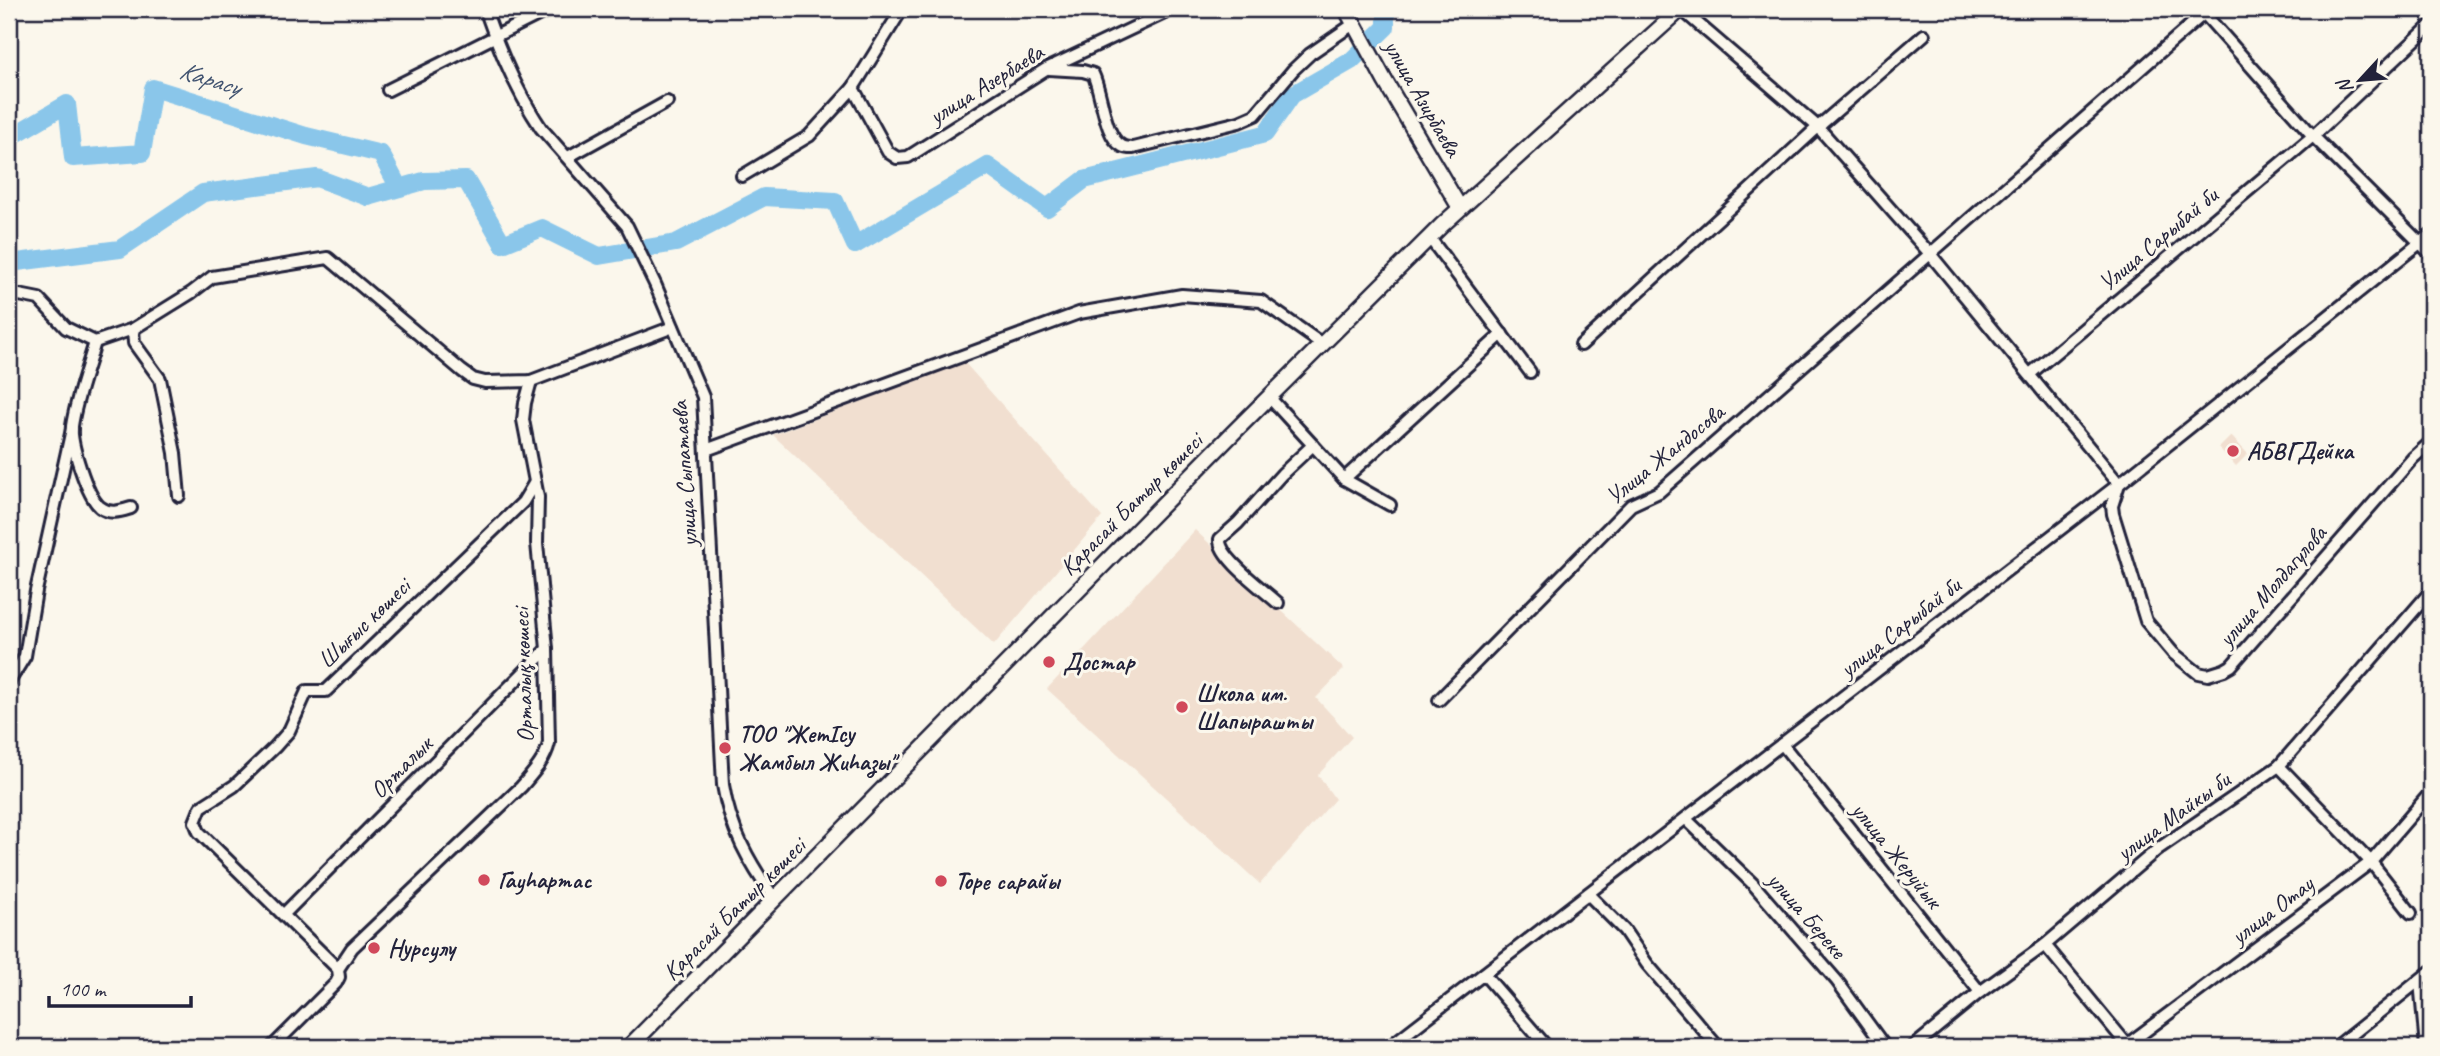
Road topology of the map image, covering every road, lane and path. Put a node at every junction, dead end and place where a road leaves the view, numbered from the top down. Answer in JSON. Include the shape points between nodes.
{"nodes":[{"id":1,"x":485,"y":9,"type":"edge"},
{"id":2,"x":550,"y":9,"type":"edge"},
{"id":3,"x":902,"y":9,"type":"edge"},
{"id":4,"x":1172,"y":9,"type":"edge"},
{"id":5,"x":1346,"y":9,"type":"edge"},
{"id":6,"x":1681,"y":9,"type":"edge"},
{"id":7,"x":2204,"y":10,"type":"edge"},
{"id":8,"x":2431,"y":25,"type":"edge"},
{"id":9,"x":1357,"y":27,"type":"junction"},
{"id":10,"x":1924,"y":35,"type":"dead end"},
{"id":11,"x":495,"y":38,"type":"junction"},
{"id":12,"x":1046,"y":69,"type":"junction"},
{"id":13,"x":853,"y":88,"type":"junction"},
{"id":14,"x":388,"y":90,"type":"dead end"},
{"id":15,"x":667,"y":102,"type":"dead end"},
{"id":16,"x":1818,"y":127,"type":"junction"},
{"id":17,"x":2313,"y":136,"type":"junction"},
{"id":18,"x":568,"y":157,"type":"junction"},
{"id":19,"x":742,"y":176,"type":"dead end"},
{"id":20,"x":1460,"y":208,"type":"junction"},
{"id":21,"x":2431,"y":233,"type":"edge"},
{"id":22,"x":1429,"y":237,"type":"junction"},
{"id":23,"x":2420,"y":244,"type":"junction"},
{"id":24,"x":2431,"y":254,"type":"edge"},
{"id":25,"x":1931,"y":255,"type":"junction"},
{"id":26,"x":9,"y":293,"type":"edge"},
{"id":27,"x":673,"y":327,"type":"junction"},
{"id":28,"x":133,"y":329,"type":"junction"},
{"id":29,"x":1502,"y":334,"type":"junction"},
{"id":30,"x":95,"y":342,"type":"junction"},
{"id":31,"x":1322,"y":344,"type":"junction"},
{"id":32,"x":1581,"y":345,"type":"dead end"},
{"id":33,"x":1530,"y":372,"type":"dead end"},
{"id":34,"x":2030,"y":374,"type":"junction"},
{"id":35,"x":531,"y":381,"type":"junction"},
{"id":36,"x":1269,"y":397,"type":"junction"},
{"id":37,"x":72,"y":429,"type":"junction"},
{"id":38,"x":2431,"y":442,"type":"edge"},
{"id":39,"x":1313,"y":445,"type":"junction"},
{"id":40,"x":706,"y":450,"type":"junction"},
{"id":41,"x":1344,"y":480,"type":"junction"},
{"id":42,"x":535,"y":482,"type":"junction"},
{"id":43,"x":2119,"y":484,"type":"junction"},
{"id":44,"x":179,"y":496,"type":"dead end"},
{"id":45,"x":1390,"y":505,"type":"dead end"},
{"id":46,"x":131,"y":508,"type":"dead end"},
{"id":47,"x":2431,"y":591,"type":"edge"},
{"id":48,"x":1278,"y":603,"type":"dead end"},
{"id":49,"x":547,"y":649,"type":"junction"},
{"id":50,"x":9,"y":682,"type":"edge"},
{"id":51,"x":1439,"y":700,"type":"dead end"},
{"id":52,"x":1782,"y":744,"type":"junction"},
{"id":53,"x":2279,"y":766,"type":"junction"},
{"id":54,"x":2431,"y":792,"type":"edge"},
{"id":55,"x":1686,"y":819,"type":"junction"},
{"id":56,"x":2371,"y":862,"type":"junction"},
{"id":57,"x":1588,"y":894,"type":"junction"},
{"id":58,"x":775,"y":899,"type":"junction"},
{"id":59,"x":2411,"y":913,"type":"dead end"},
{"id":60,"x":284,"y":914,"type":"junction"},
{"id":61,"x":2045,"y":945,"type":"junction"},
{"id":62,"x":338,"y":968,"type":"junction"},
{"id":63,"x":2431,"y":971,"type":"edge"},
{"id":64,"x":1484,"y":974,"type":"junction"},
{"id":65,"x":2420,"y":981,"type":"junction"},
{"id":66,"x":1980,"y":992,"type":"junction"},
{"id":67,"x":2127,"y":1046,"type":"edge"},
{"id":68,"x":272,"y":1047,"type":"edge"},
{"id":69,"x":629,"y":1047,"type":"edge"},
{"id":70,"x":1388,"y":1047,"type":"edge"},
{"id":71,"x":1547,"y":1047,"type":"edge"},
{"id":72,"x":1718,"y":1047,"type":"edge"},
{"id":73,"x":1885,"y":1047,"type":"edge"},
{"id":74,"x":1913,"y":1047,"type":"edge"},
{"id":75,"x":2336,"y":1047,"type":"edge"},
{"id":76,"x":2426,"y":1047,"type":"edge"}],
"edges":[{"from":1,"to":11,"type":"street","name":"улица Сыпатаева"},
{"from":2,"to":11,"type":"street"},
{"from":3,"to":13,"type":"street"},
{"from":4,"to":12,"type":"street","name":"улица Азербаева"},
{"from":5,"to":9,"type":"main road","name":"улица Азирбаева"},
{"from":6,"to":16,"type":"street"},
{"from":6,"to":20,"type":"main road","name":"Қарасай Батыр көшесі"},
{"from":7,"to":17,"type":"street"},
{"from":7,"to":25,"type":"street","name":"Улица Жандосова"},
{"from":8,"to":17,"type":"street"},
{"from":9,"to":12,"type":"street","via":[[1310,54],[1255,115],[1133,148],[1114,138],[1093,74]]},
{"from":9,"to":20,"type":"main road","name":"улица Азирбаева"},
{"from":10,"to":16,"type":"street"},
{"from":11,"to":14,"type":"street"},
{"from":11,"to":18,"type":"street","name":"улица Сыпатаева","via":[[529,110]]},
{"from":12,"to":13,"type":"street","name":"улица Азербаева","via":[[908,157],[897,158],[888,152]]},
{"from":13,"to":19,"type":"street","via":[[809,136]]},
{"from":15,"to":18,"type":"street"},
{"from":16,"to":25,"type":"street"},
{"from":16,"to":32,"type":"street"},
{"from":17,"to":23,"type":"street"},
{"from":17,"to":34,"type":"street","name":"Улица Сарыбай би"},
{"from":18,"to":27,"type":"street","name":"улица Сыпатаева","via":[[612,206],[633,239]]},
{"from":20,"to":22,"type":"main road","name":"Қарасай Батыр көшесі"},
{"from":21,"to":23,"type":"street","name":"улица Сарыбай би"},
{"from":22,"to":29,"type":"street"},
{"from":22,"to":31,"type":"main road","name":"Қарасай Батыр көшесі"},
{"from":23,"to":24,"type":"street"},
{"from":23,"to":43,"type":"street","name":"улица Сарыбай би"},
{"from":25,"to":34,"type":"street"},
{"from":25,"to":51,"type":"street","name":"Улица Жандосова","via":[[1659,492],[1631,505]]},
{"from":26,"to":30,"type":"street","via":[[39,299],[66,328]]},
{"from":27,"to":35,"type":"street"},
{"from":27,"to":40,"type":"street","name":"улица Сыпатаева","via":[[703,397]]},
{"from":28,"to":30,"type":"street"},
{"from":28,"to":35,"type":"street","via":[[212,277],[328,258],[473,379]]},
{"from":28,"to":44,"type":"street","via":[[134,343],[160,379]]},
{"from":29,"to":33,"type":"street"},
{"from":29,"to":41,"type":"street"},
{"from":30,"to":37,"type":"street"},
{"from":31,"to":36,"type":"main road","name":"Қарасай Батыр көшесі"},
{"from":31,"to":40,"type":"street","via":[[1261,301],[1182,295],[1079,313]]},
{"from":34,"to":43,"type":"street"},
{"from":35,"to":42,"type":"street","name":"Орталық көшесі","via":[[523,420]]},
{"from":36,"to":39,"type":"street"},
{"from":36,"to":58,"type":"main road","name":"Қарасай Батыр көшесі"},
{"from":37,"to":46,"type":"street","via":[[80,471],[94,500],[115,513]]},
{"from":37,"to":50,"type":"street","via":[[25,656]]},
{"from":38,"to":43,"type":"street","name":"улица Молдагулова","via":[[2231,666],[2208,675],[2198,673],[2173,653],[2142,614],[2113,514]]},
{"from":39,"to":41,"type":"street"},
{"from":39,"to":48,"type":"street","via":[[1220,539],[1226,557]]},
{"from":40,"to":58,"type":"street","name":"улица Сыпатаева","via":[[727,812],[750,865]]},
{"from":41,"to":45,"type":"street"},
{"from":42,"to":49,"type":"street","name":"Орталық көшесі"},
{"from":42,"to":60,"type":"street","name":"Шығыс көшесі","via":[[523,502],[326,691],[307,691],[289,731],[251,771],[201,807],[195,822],[199,832]]},
{"from":43,"to":52,"type":"street","name":"улица Сарыбай би"},
{"from":47,"to":53,"type":"street","name":"улица Майкы би"},
{"from":49,"to":60,"type":"street","name":"Орталык"},
{"from":49,"to":62,"type":"street","name":"Орталық көшесі","via":[[550,743],[538,768],[352,948]]},
{"from":52,"to":55,"type":"street","name":"улица Сарыбай би"},
{"from":52,"to":66,"type":"street","name":"улица Жеруйык"},
{"from":53,"to":56,"type":"street"},
{"from":53,"to":61,"type":"street","name":"улица Майкы би","via":[[2158,849]]},
{"from":54,"to":56,"type":"street","name":"улица Отау"},
{"from":55,"to":57,"type":"street","name":"улица Сарыбай би"},
{"from":55,"to":73,"type":"street","name":"улица Береке","via":[[1761,894],[1837,981]]},
{"from":56,"to":59,"type":"street"},
{"from":56,"to":67,"type":"street","name":"улица Отау"},
{"from":57,"to":64,"type":"street","name":"улица Сарыбай би"},
{"from":57,"to":72,"type":"street","via":[[1624,930]]},
{"from":58,"to":69,"type":"main road","name":"Қарасай Батыр көшесі"},
{"from":60,"to":62,"type":"street"},
{"from":61,"to":66,"type":"street","name":"улица Майкы би"},
{"from":61,"to":67,"type":"street"},
{"from":62,"to":68,"type":"street","name":"Орталық көшесі","via":[[336,983]]},
{"from":63,"to":65,"type":"street"},
{"from":64,"to":70,"type":"street","name":"улица Сарыбай би"},
{"from":64,"to":71,"type":"street"},
{"from":65,"to":75,"type":"street"},
{"from":65,"to":76,"type":"street"},
{"from":66,"to":74,"type":"street","name":"улица Майкы би"}]}
